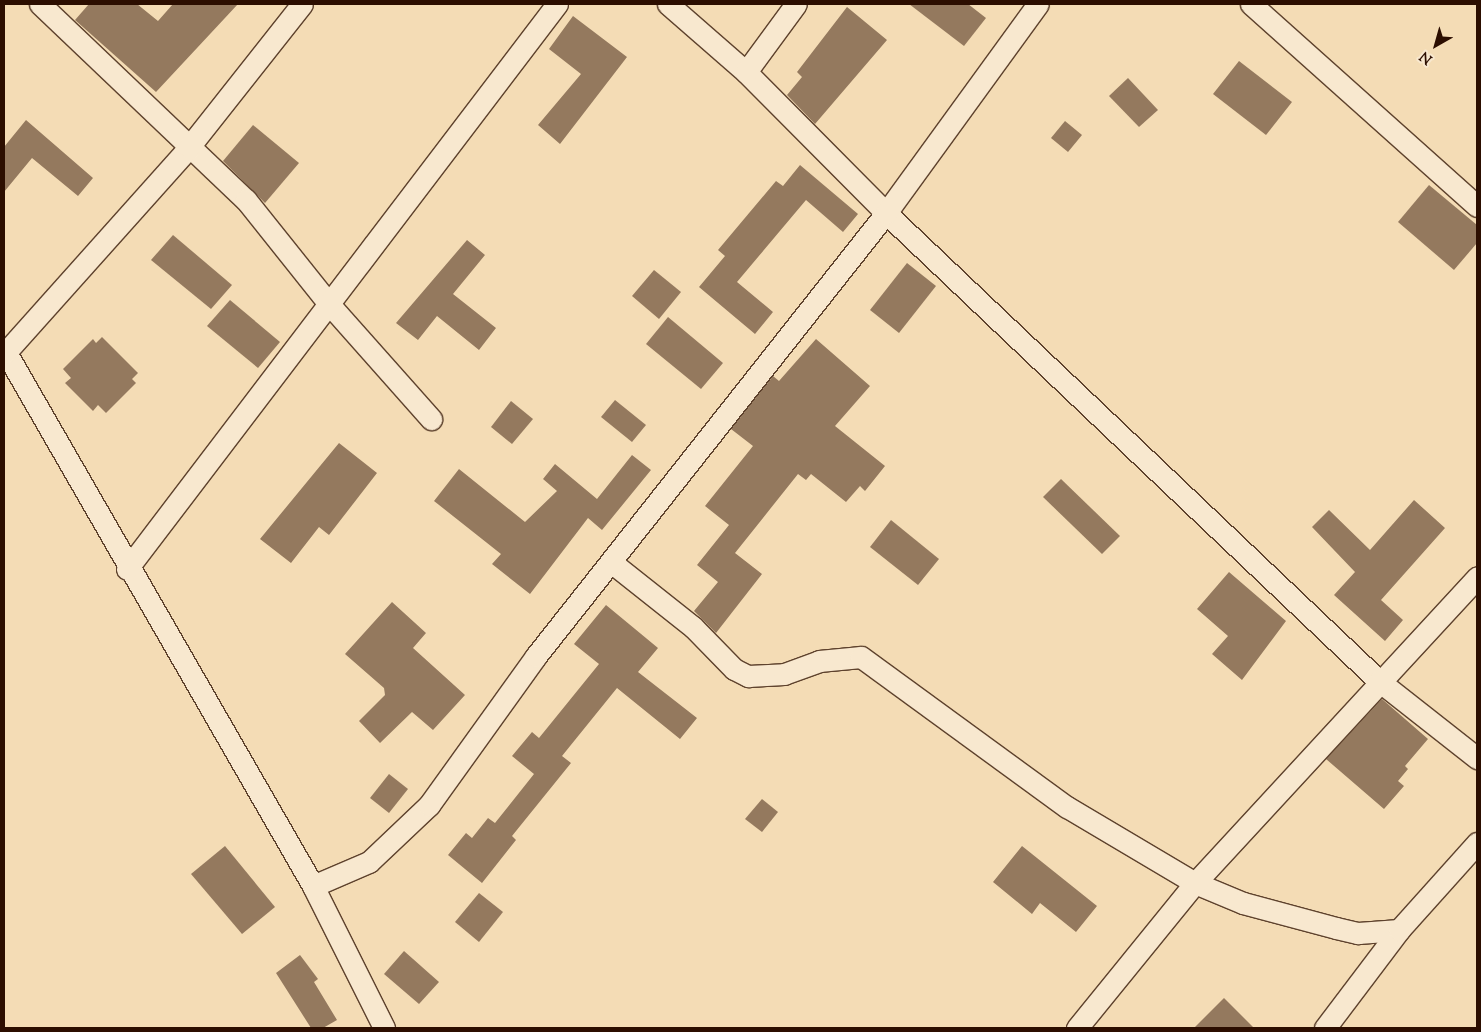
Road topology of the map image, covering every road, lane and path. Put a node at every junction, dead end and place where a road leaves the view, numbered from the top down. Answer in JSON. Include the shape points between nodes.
{"nodes":[{"id":1,"x":40,"y":4,"type":"edge"},
{"id":2,"x":302,"y":4,"type":"edge"},
{"id":3,"x":557,"y":4,"type":"edge"},
{"id":4,"x":668,"y":4,"type":"edge"},
{"id":5,"x":796,"y":4,"type":"edge"},
{"id":6,"x":1038,"y":4,"type":"edge"},
{"id":7,"x":1251,"y":4,"type":"edge"},
{"id":8,"x":746,"y":72,"type":"junction"},
{"id":9,"x":190,"y":147,"type":"junction"},
{"id":10,"x":1477,"y":206,"type":"edge"},
{"id":11,"x":886,"y":213,"type":"junction"},
{"id":12,"x":329,"y":304,"type":"junction"},
{"id":13,"x":5,"y":351,"type":"edge"},
{"id":14,"x":431,"y":419,"type":"dead end"},
{"id":15,"x":611,"y":562,"type":"junction"},
{"id":16,"x":127,"y":569,"type":"junction"},
{"id":17,"x":1477,"y":576,"type":"edge"},
{"id":18,"x":1379,"y":681,"type":"junction"},
{"id":19,"x":1477,"y":758,"type":"edge"},
{"id":20,"x":1477,"y":843,"type":"edge"},
{"id":21,"x":1195,"y":883,"type":"junction"},
{"id":22,"x":313,"y":886,"type":"junction"},
{"id":23,"x":1399,"y":930,"type":"junction"},
{"id":24,"x":384,"y":1028,"type":"edge"},
{"id":25,"x":1077,"y":1028,"type":"edge"},
{"id":26,"x":1325,"y":1028,"type":"edge"}],
"edges":[{"from":1,"to":9,"type":"street"},
{"from":2,"to":9,"type":"street"},
{"from":3,"to":12,"type":"street"},
{"from":4,"to":8,"type":"street"},
{"from":5,"to":8,"type":"street"},
{"from":6,"to":11,"type":"street"},
{"from":7,"to":10,"type":"street"},
{"from":8,"to":11,"type":"street"},
{"from":9,"to":12,"type":"street","via":[[246,200]]},
{"from":9,"to":13,"type":"street"},
{"from":11,"to":15,"type":"street"},
{"from":11,"to":18,"type":"street"},
{"from":12,"to":14,"type":"street"},
{"from":12,"to":16,"type":"street"},
{"from":13,"to":16,"type":"street"},
{"from":15,"to":21,"type":"street","via":[[693,627],[734,669],[748,676],[784,674],[848,657],[874,663],[1067,807]]},
{"from":15,"to":22,"type":"street","via":[[406,830],[369,862]]},
{"from":16,"to":22,"type":"street"},
{"from":17,"to":18,"type":"street"},
{"from":18,"to":19,"type":"street"},
{"from":18,"to":21,"type":"street"},
{"from":20,"to":23,"type":"street"},
{"from":21,"to":23,"type":"street","via":[[1242,904],[1336,928],[1358,932]]},
{"from":21,"to":25,"type":"street"},
{"from":22,"to":24,"type":"street"},
{"from":23,"to":26,"type":"street"}]}
